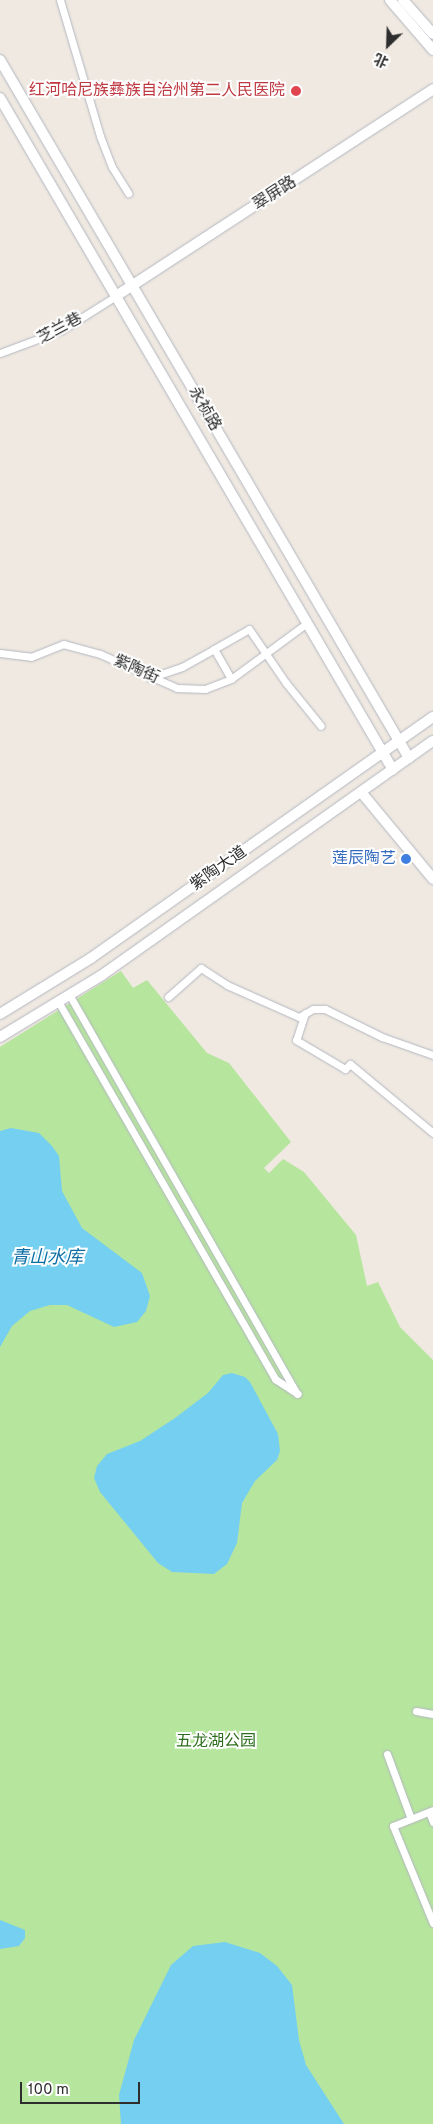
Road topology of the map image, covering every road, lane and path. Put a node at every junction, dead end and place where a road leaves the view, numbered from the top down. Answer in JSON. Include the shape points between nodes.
{"nodes":[{"id":1,"x":60,"y":0,"type":"edge"},
{"id":2,"x":390,"y":0,"type":"edge"},
{"id":3,"x":404,"y":0,"type":"edge"},
{"id":4,"x":433,"y":34,"type":"edge"},
{"id":5,"x":433,"y":50,"type":"edge"},
{"id":6,"x":0,"y":60,"type":"edge"},
{"id":7,"x":433,"y":89,"type":"edge"},
{"id":8,"x":0,"y":98,"type":"edge"},
{"id":9,"x":128,"y":193,"type":"dead end"},
{"id":10,"x":132,"y":286,"type":"junction"},
{"id":11,"x":116,"y":296,"type":"junction"},
{"id":12,"x":0,"y":353,"type":"edge"},
{"id":13,"x":307,"y":623,"type":"junction"},
{"id":14,"x":214,"y":649,"type":"junction"},
{"id":15,"x":264,"y":652,"type":"junction"},
{"id":16,"x":0,"y":653,"type":"edge"},
{"id":17,"x":150,"y":678,"type":"junction"},
{"id":18,"x":231,"y":678,"type":"junction"},
{"id":19,"x":433,"y":717,"type":"edge"},
{"id":20,"x":322,"y":726,"type":"dead end"},
{"id":21,"x":398,"y":741,"type":"junction"},
{"id":22,"x":433,"y":741,"type":"edge"},
{"id":23,"x":383,"y":752,"type":"junction"},
{"id":24,"x":408,"y":758,"type":"junction"},
{"id":25,"x":393,"y":770,"type":"junction"},
{"id":26,"x":361,"y":792,"type":"junction"},
{"id":27,"x":433,"y":879,"type":"edge"},
{"id":28,"x":70,"y":996,"type":"junction"},
{"id":29,"x":168,"y":997,"type":"dead end"},
{"id":30,"x":59,"y":1003,"type":"junction"},
{"id":31,"x":0,"y":1014,"type":"edge"},
{"id":32,"x":305,"y":1014,"type":"junction"},
{"id":33,"x":0,"y":1037,"type":"edge"},
{"id":34,"x":433,"y":1055,"type":"edge"},
{"id":35,"x":433,"y":1133,"type":"edge"},
{"id":36,"x":416,"y":1711,"type":"dead end"},
{"id":37,"x":433,"y":1714,"type":"edge"},
{"id":38,"x":387,"y":1754,"type":"dead end"},
{"id":39,"x":431,"y":1811,"type":"edge"},
{"id":40,"x":411,"y":1819,"type":"junction"},
{"id":41,"x":433,"y":1822,"type":"edge"},
{"id":42,"x":433,"y":1923,"type":"edge"}],
"edges":[{"from":1,"to":9,"type":"street","via":[[100,136],[112,167]]},
{"from":2,"to":5,"type":"main road"},
{"from":3,"to":4,"type":"main road"},
{"from":6,"to":10,"type":"main road","name":"永祯路"},
{"from":7,"to":10,"type":"main road","name":"翠屏路"},
{"from":8,"to":11,"type":"main road","name":"永祯路"},
{"from":10,"to":11,"type":"main road","name":"翠屏路"},
{"from":10,"to":21,"type":"main road","name":"永祯路"},
{"from":11,"to":12,"type":"street","name":"芝兰巷","via":[[62,330]]},
{"from":11,"to":13,"type":"main road","name":"永祯路"},
{"from":13,"to":15,"type":"street","name":"紫陶街"},
{"from":13,"to":23,"type":"main road","name":"永祯路"},
{"from":14,"to":15,"type":"street","via":[[249,628]]},
{"from":14,"to":17,"type":"street","via":[[182,667]]},
{"from":14,"to":18,"type":"street"},
{"from":15,"to":18,"type":"street","name":"紫陶街"},
{"from":15,"to":20,"type":"street"},
{"from":16,"to":17,"type":"street","name":"紫陶街","via":[[31,657],[63,644],[100,654]]},
{"from":17,"to":18,"type":"street","name":"紫陶街","via":[[177,688],[205,689]]},
{"from":19,"to":21,"type":"main road","name":"紫陶大道"},
{"from":21,"to":23,"type":"main road","name":"紫陶大道"},
{"from":21,"to":24,"type":"main road","name":"永祯路"},
{"from":22,"to":24,"type":"main road","name":"紫陶大道"},
{"from":23,"to":25,"type":"main road","name":"永祯路"},
{"from":23,"to":31,"type":"main road","name":"紫陶大道","via":[[91,958]]},
{"from":24,"to":25,"type":"main road","name":"紫陶大道"},
{"from":25,"to":26,"type":"main road","name":"紫陶大道"},
{"from":26,"to":27,"type":"main road"},
{"from":26,"to":28,"type":"main road","name":"紫陶大道"},
{"from":28,"to":30,"type":"main road","name":"紫陶大道"},
{"from":28,"to":30,"type":"street","via":[[298,1394],[275,1380]]},
{"from":29,"to":32,"type":"street","via":[[201,968],[227,985],[299,1017]]},
{"from":30,"to":33,"type":"main road","name":"紫陶大道"},
{"from":32,"to":34,"type":"street","via":[[313,1009],[324,1009],[382,1037]]},
{"from":32,"to":35,"type":"street","via":[[296,1040],[345,1069],[350,1064]]},
{"from":36,"to":37,"type":"street"},
{"from":38,"to":40,"type":"street"},
{"from":39,"to":40,"type":"street"},
{"from":39,"to":41,"type":"street"},
{"from":40,"to":42,"type":"street","via":[[393,1826]]}]}
